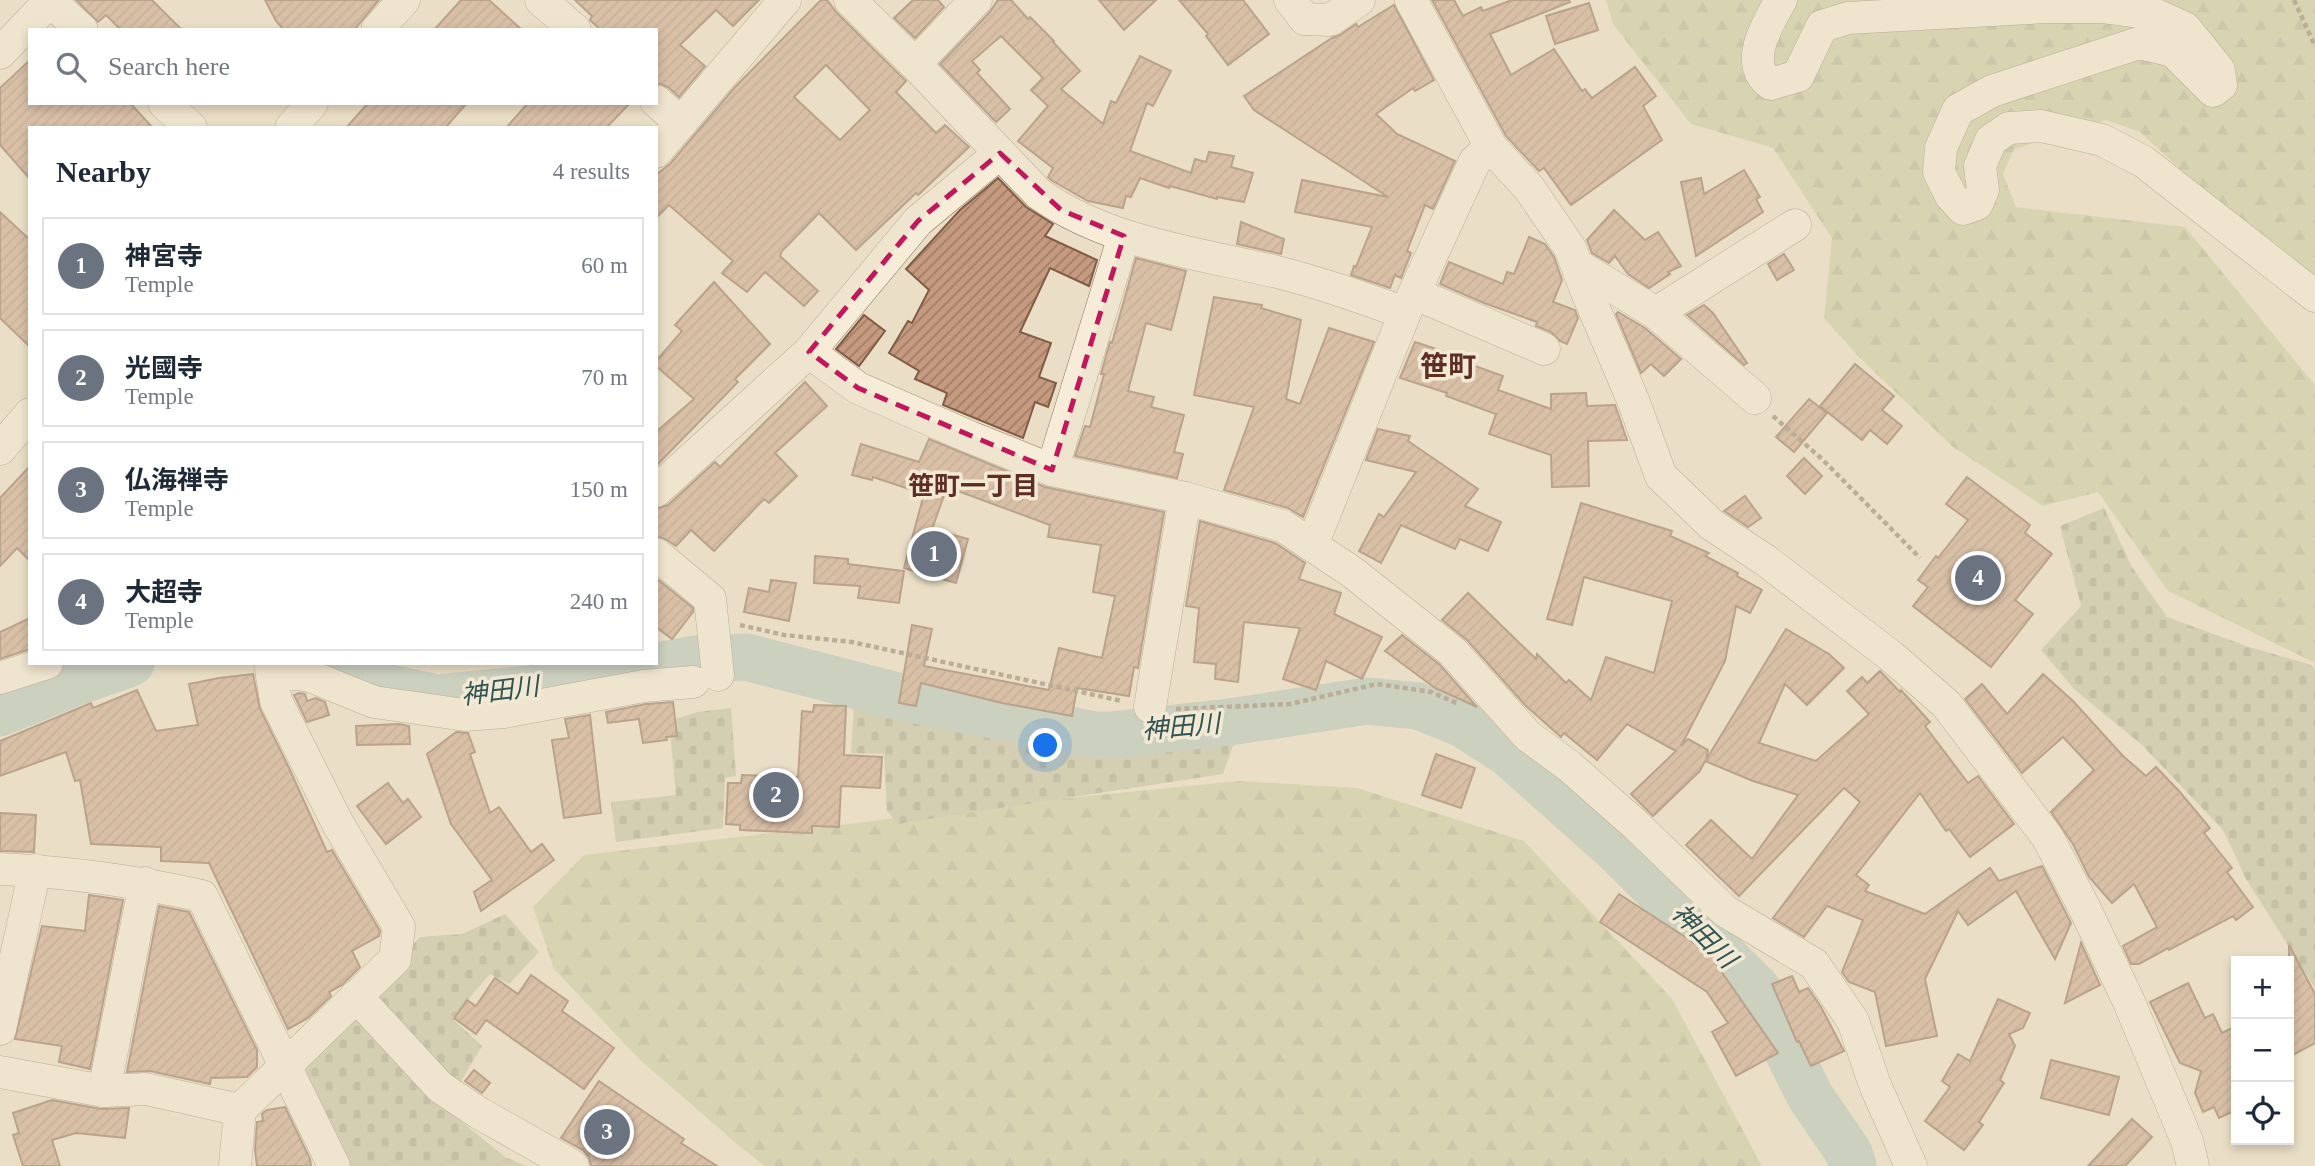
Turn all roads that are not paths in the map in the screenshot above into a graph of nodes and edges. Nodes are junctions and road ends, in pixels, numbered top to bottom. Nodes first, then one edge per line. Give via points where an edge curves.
1 (50, 0) edge
2 (404, 0) edge
3 (541, 0) edge
4 (785, 0) edge
5 (850, 0) edge
6 (976, 0) edge
7 (1290, 0) edge
8 (1359, 0) edge
9 (1411, 0) edge
10 (1781, 0) edge
11 (80, 28) edge
12 (379, 28) edge
13 (573, 28) edge
14 (0, 53) edge
15 (915, 64) junction
16 (658, 103) edge
17 (166, 105) edge
18 (310, 105) edge
19 (681, 123) junction
20 (189, 126) edge
21 (293, 126) edge
22 (1491, 147) junction
23 (658, 150) edge
24 (1000, 153) junction
25 (1795, 225) dead end
26 (1124, 236) junction
27 (1577, 265) junction
28 (2315, 296) edge
29 (1411, 304) junction
30 (1656, 313) junction
31 (1544, 349) dead end
32 (809, 352) junction
33 (1755, 398) road end
34 (28, 416) edge
35 (0, 449) edge
36 (1052, 470) junction
37 (658, 489) edge
38 (1185, 498) junction
39 (1312, 545) junction
40 (658, 556) edge
41 (41, 665) edge
42 (271, 667) edge
43 (0, 678) edge
44 (1150, 707) road end
45 (0, 869) edge
46 (35, 870) junction
47 (145, 884) junction
48 (356, 996) junction
49 (0, 1029) edge
50 (286, 1065) junction
51 (2, 1079) edge
52 (104, 1091) junction
53 (240, 1110) junction
54 (235, 1166) edge
55 (334, 1166) edge
56 (573, 1166) edge
57 (1911, 1166) edge
58 (2193, 1166) edge

1 - 11 street
1 - 14 street
2 - 12 street
3 - 13 street
4 - 19 street
5 - 15 street
6 - 15 street
7 - 8 street via 1305,19 1330,20
9 - 22 street
10 - 28 street via 1764,31 1757,64 1771,84 1798,76 1822,26 1847,18 2102,7 2154,14 2185,28 2219,70 2221,85 2213,91 2173,51 2139,43 1992,91 1958,110 1941,148 1939,172 1963,209 1976,204 1983,190 1980,166 1991,140 2009,128 2041,126 2102,140 2144,162
15 - 24 street
16 - 19 street
17 - 20 street
18 - 21 street
19 - 23 street
22 - 27 street via 1530,188
22 - 29 street via 1475,161
24 - 26 street via 1060,210
24 - 32 street via 918,221
25 - 30 street
26 - 29 street
26 - 36 street
27 - 30 street
27 - 58 street via 1661,476 1712,525 1891,656 1946,704 2049,838 2129,1002
29 - 31 street
29 - 39 street
30 - 33 street
32 - 36 street via 858,388
32 - 37 street
34 - 35 street
36 - 38 street
38 - 39 street via 1283,526
38 - 44 street
39 - 57 street via 1453,652 1528,736 1617,808 1725,911 1814,964 1853,1021
40 - 42 street via 710,599 713,630 706,679 465,715 374,702 310,676
41 - 43 street
42 - 48 street via 275,701 337,822 399,927 395,959
45 - 46 street
46 - 47 street
46 - 49 street
47 - 50 street via 202,896
47 - 52 street
48 - 50 street
48 - 56 street via 440,1087
50 - 53 street
50 - 55 street
51 - 52 street
52 - 53 street via 146,1090
53 - 54 street

